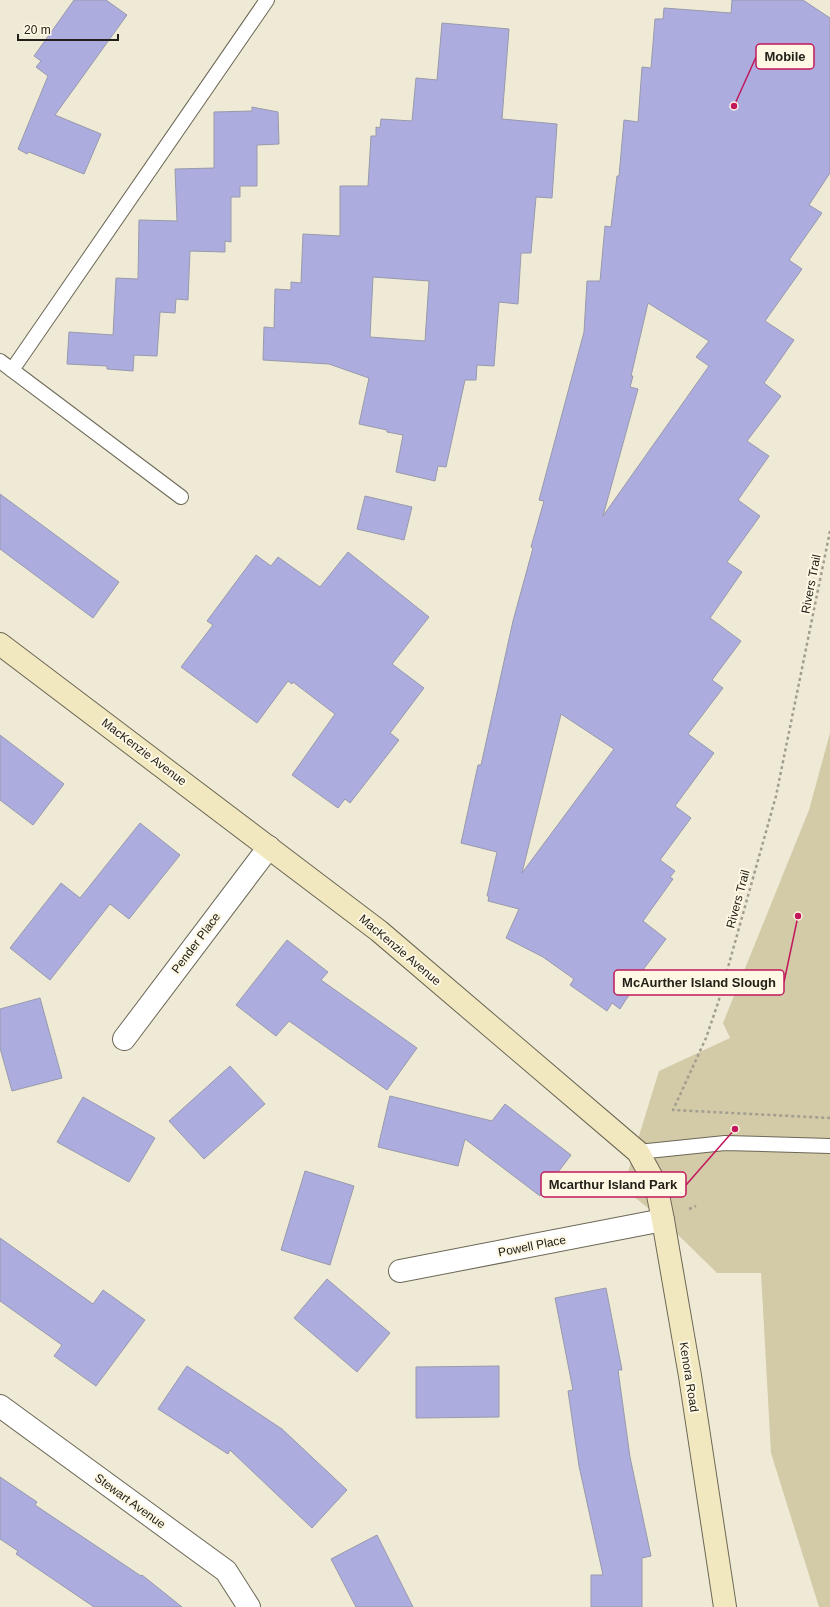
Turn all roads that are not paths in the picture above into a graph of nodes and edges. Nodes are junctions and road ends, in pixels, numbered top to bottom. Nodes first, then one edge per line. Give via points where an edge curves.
1 (267, 0) edge
2 (0, 361) edge
3 (12, 370) junction
4 (181, 497) dead end
5 (0, 644) edge
6 (268, 847) junction
7 (124, 1039) dead end
8 (830, 1146) edge
9 (638, 1152) junction
10 (663, 1220) junction
11 (400, 1271) dead end
12 (0, 1406) edge
13 (249, 1607) edge
14 (725, 1607) edge

1 - 3 lane
2 - 3 lane
3 - 4 lane
5 - 6 street, MacKenzie Avenue
6 - 7 street, Pender Place
6 - 9 street, MacKenzie Avenue via 379,931
8 - 9 lane via 725,1143
9 - 10 street, Kenora Road via 656,1185
10 - 11 street, Powell Place
10 - 14 street, Kenora Road
12 - 13 street, Stewart Avenue via 226,1571

